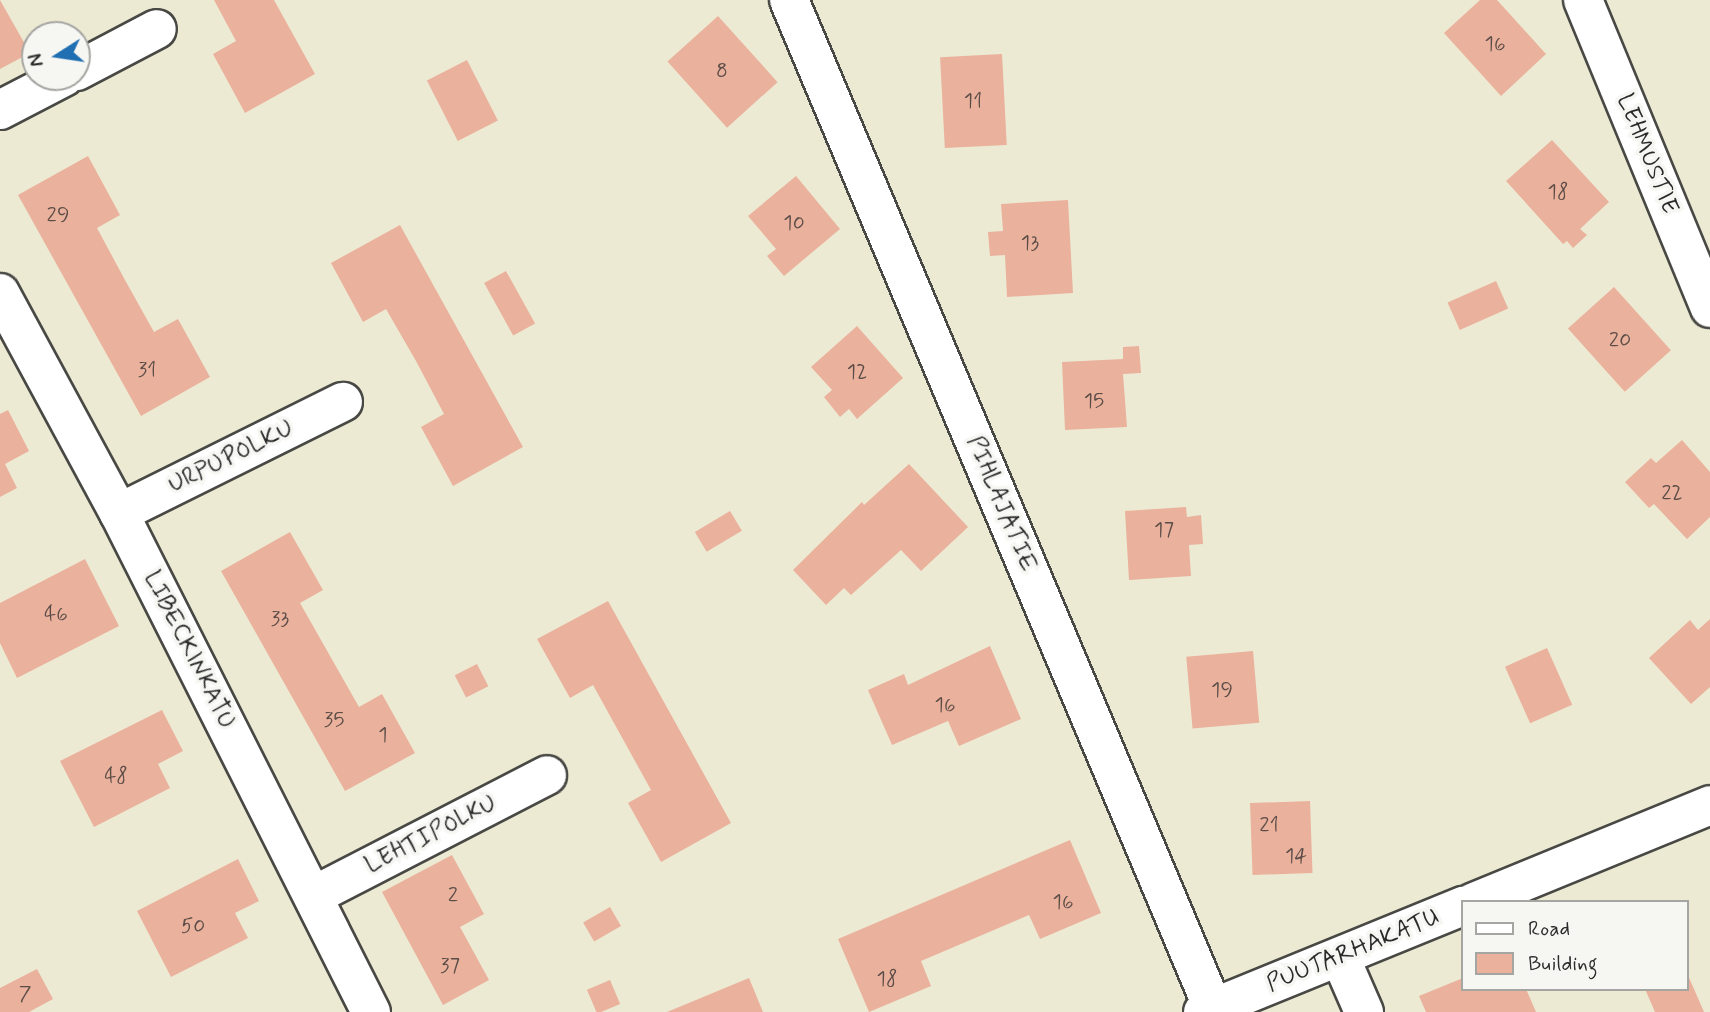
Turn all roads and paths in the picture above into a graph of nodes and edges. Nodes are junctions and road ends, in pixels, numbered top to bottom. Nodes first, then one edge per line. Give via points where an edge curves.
1 (789, 0) edge
2 (1583, 0) edge
3 (157, 29) dead end
4 (91, 64) edge
5 (37, 91) edge
6 (0, 110) edge
7 (0, 293) edge
8 (1710, 308) edge
9 (342, 402) dead end
10 (119, 513) junction
11 (547, 775) dead end
12 (1710, 805) edge
13 (315, 895) junction
14 (1479, 900) edge
15 (1462, 906) edge
16 (1340, 957) junction
17 (1208, 1010) edge
18 (371, 1012) edge
19 (1364, 1012) edge

1 - 17 street, PIHLAJATIE
2 - 8 street, LEHMUSTIE
3 - 4 street
5 - 6 street
7 - 10 street, LIBECKINKATU
9 - 10 street, URPUPOLKU
10 - 13 street, LIBECKINKATU
11 - 13 street, LEHTIPOLKU
12 - 14 street
13 - 18 street, LIBECKINKATU
15 - 16 street, PUUTARHAKATU
16 - 17 street, PUUTARHAKATU
16 - 19 street

